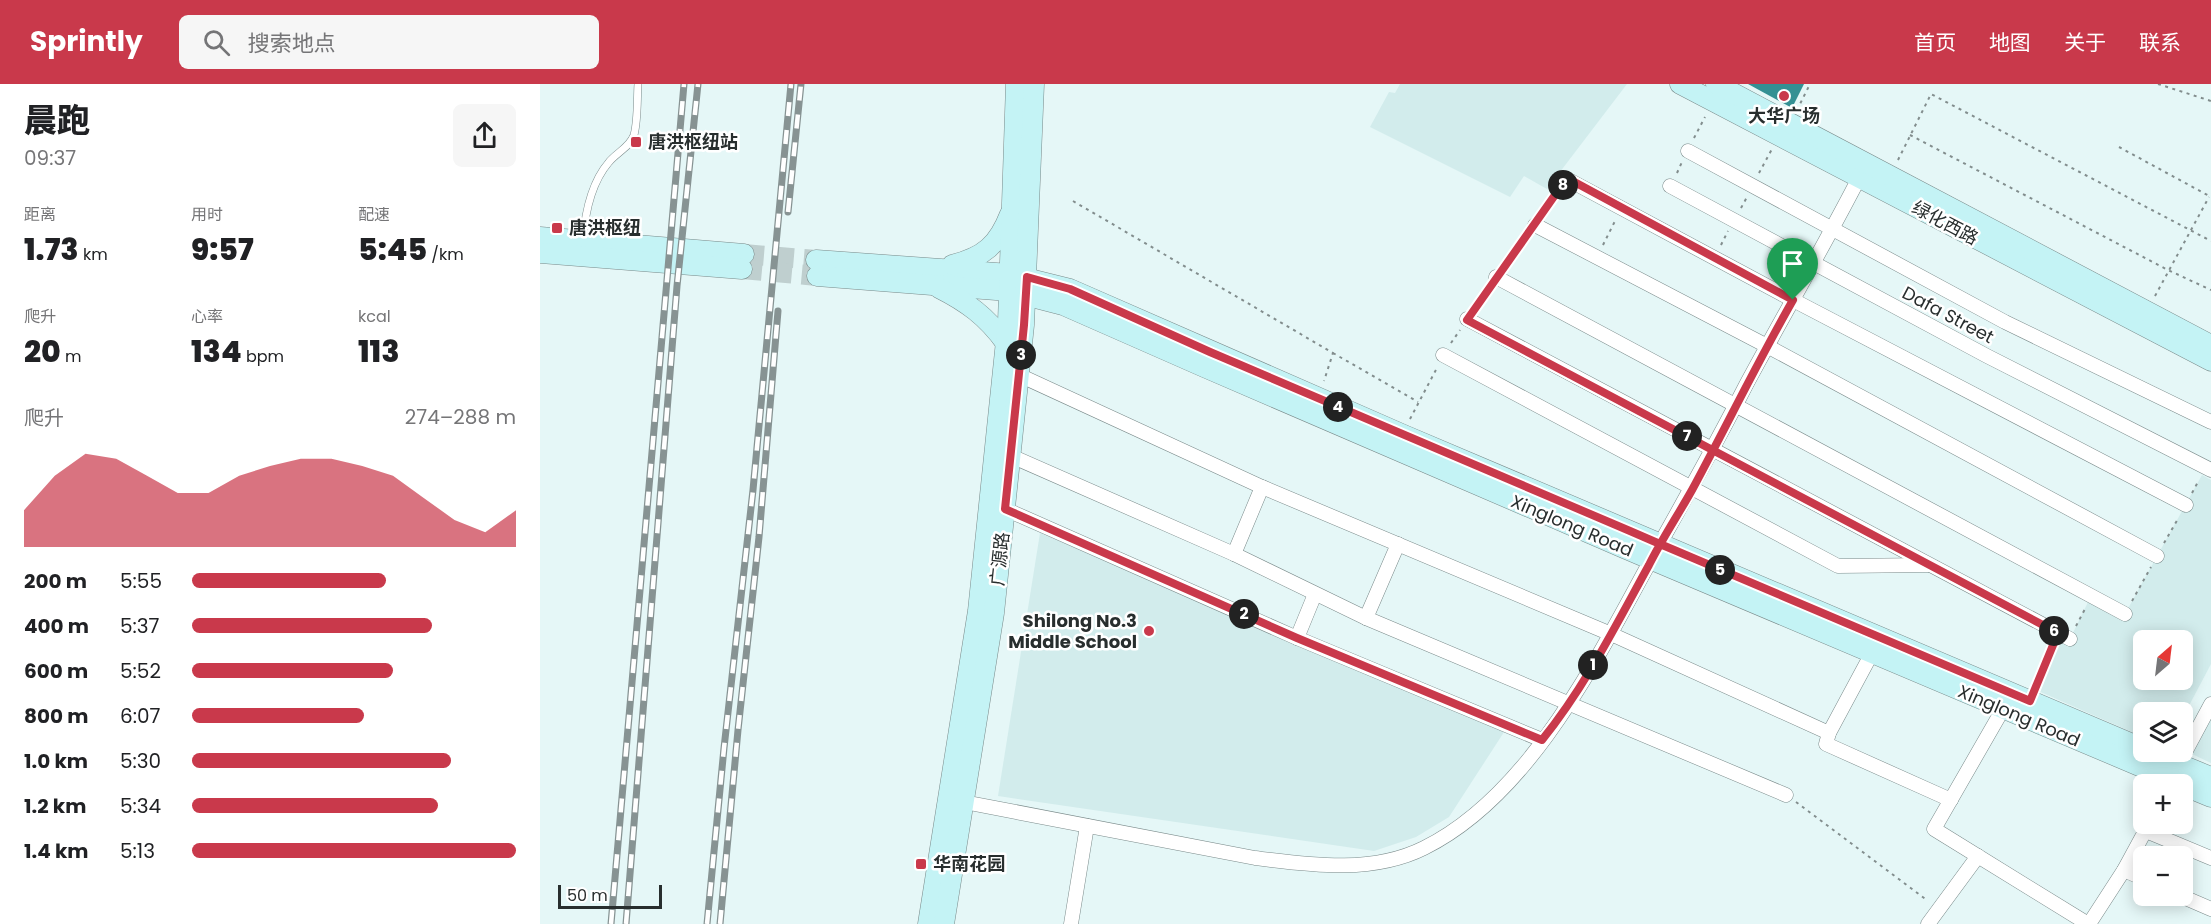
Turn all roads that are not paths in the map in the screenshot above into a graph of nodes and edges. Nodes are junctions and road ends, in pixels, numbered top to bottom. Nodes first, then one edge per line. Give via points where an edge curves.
1 (638, 84) edge
2 (1016, 84) edge
3 (1034, 84) edge
4 (1680, 84) edge
5 (1716, 84) edge
6 (1688, 151) dead end
7 (1567, 178) road end
8 (1858, 178) junction
9 (1670, 186) dead end
10 (1013, 207) junction
11 (1535, 225) road end
12 (1833, 229) junction
13 (540, 237) edge
14 (583, 248) junction
15 (540, 253) edge
16 (743, 261) tunnel mouth
17 (1814, 264) junction
18 (816, 268) tunnel mouth
19 (935, 276) junction
20 (1496, 277) road end
21 (1018, 284) junction
22 (1067, 297) junction
23 (1793, 300) junction
24 (1467, 320) road end
25 (1005, 342) junction
26 (2211, 345) edge
27 (1767, 346) junction
28 (1443, 355) road end
29 (2211, 361) edge
30 (1019, 375) junction
31 (1736, 406) junction
32 (2211, 422) edge
33 (1713, 450) junction
34 (1011, 456) junction
35 (2208, 468) edge
36 (1262, 487) junction
37 (1692, 489) junction
38 (2186, 505) road end
39 (1005, 509) junction
40 (1398, 544) junction
41 (1656, 552) junction
42 (1234, 554) junction
43 (2157, 556) road end
44 (1931, 565) junction
45 (1315, 594) junction
46 (2125, 614) road end
47 (1366, 618) junction
48 (1611, 634) junction
49 (2064, 636) road end
50 (1297, 638) junction
51 (1872, 653) junction
52 (1569, 703) junction
53 (2211, 704) edge
54 (2003, 708) junction
55 (1829, 733) junction
56 (1542, 740) junction
57 (2133, 744) edge
58 (2159, 762) edge
59 (2162, 774) edge
60 (2170, 774) edge
61 (2179, 774) edge
62 (2211, 777) edge
63 (2193, 779) edge
64 (2193, 788) edge
65 (1786, 795) road end
66 (2211, 797) edge
67 (1951, 800) junction
68 (964, 802) junction
69 (1087, 826) junction
70 (2144, 834) edge
71 (2162, 834) edge
72 (1978, 856) junction
73 (2211, 858) edge
74 (2124, 870) junction
75 (2133, 874) edge
76 (2193, 901) edge
77 (2211, 909) edge
78 (928, 924) edge
79 (944, 924) edge
80 (1071, 924) edge
81 (1928, 924) edge
82 (2088, 924) edge

1 - 14 lane via 634,136 609,161 590,197
2 - 10 main road, 广源路
3 - 21 main road, 广源路
4 - 8 main road, 绿化西路
5 - 26 main road, 绿化西路
6 - 12 street
7 - 23 street
8 - 12 street
8 - 29 main road, 绿化西路
9 - 17 street, Dafa Street
10 - 19 main road via 1003,231 990,248 974,260
10 - 21 main road, 广源路
11 - 27 street
12 - 17 street
12 - 32 street via 2005,322
13 - 14 main road
14 - 15 main road
14 - 16 main road
17 - 23 street
17 - 35 street, Dafa Street
18 - 19 main road
19 - 21 main road
19 - 25 main road via 980,312
20 - 31 street
21 - 22 main road
21 - 25 main road, 广源路
21 - 30 main road, 广源路
22 - 41 main road, Xinglong Road via 1404,435
22 - 41 main road, Xinglong Road via 1204,368
23 - 27 street
23 - 38 street
24 - 33 street
25 - 78 main road, 广源路 via 978,611
27 - 31 street
27 - 43 street
28 - 37 street
30 - 34 main road, 广源路
30 - 36 street
31 - 33 street
31 - 46 street
33 - 37 street
33 - 44 street
34 - 39 main road, 广源路
34 - 42 street
36 - 40 street
36 - 42 street
37 - 41 street
37 - 44 street via 1838,566
39 - 50 street
39 - 68 main road, 广源路 via 994,613
40 - 47 street
40 - 48 street
41 - 48 street
41 - 51 main road, Xinglong Road
41 - 57 main road, Xinglong Road
42 - 45 street
44 - 49 street
45 - 47 street
45 - 50 street
47 - 52 street
48 - 52 street
48 - 55 street
50 - 56 street
51 - 54 main road, Xinglong Road
51 - 55 street
52 - 56 street
52 - 65 street
53 - 61 street
54 - 59 main road, Xinglong Road
54 - 67 street
55 - 67 street via 1826,744
56 - 69 street via 1506,785 1469,819 1425,847 1391,861 1299,864
58 - 60 main road, Xinglong Road
62 - 63 main road, Xinglong Road
64 - 66 main road, Xinglong Road
67 - 72 street via 1934,829
68 - 69 street
68 - 79 main road, 广源路
69 - 80 street
70 - 74 street
71 - 73 street
72 - 81 street
72 - 82 street
74 - 75 street
74 - 82 street
76 - 77 street

